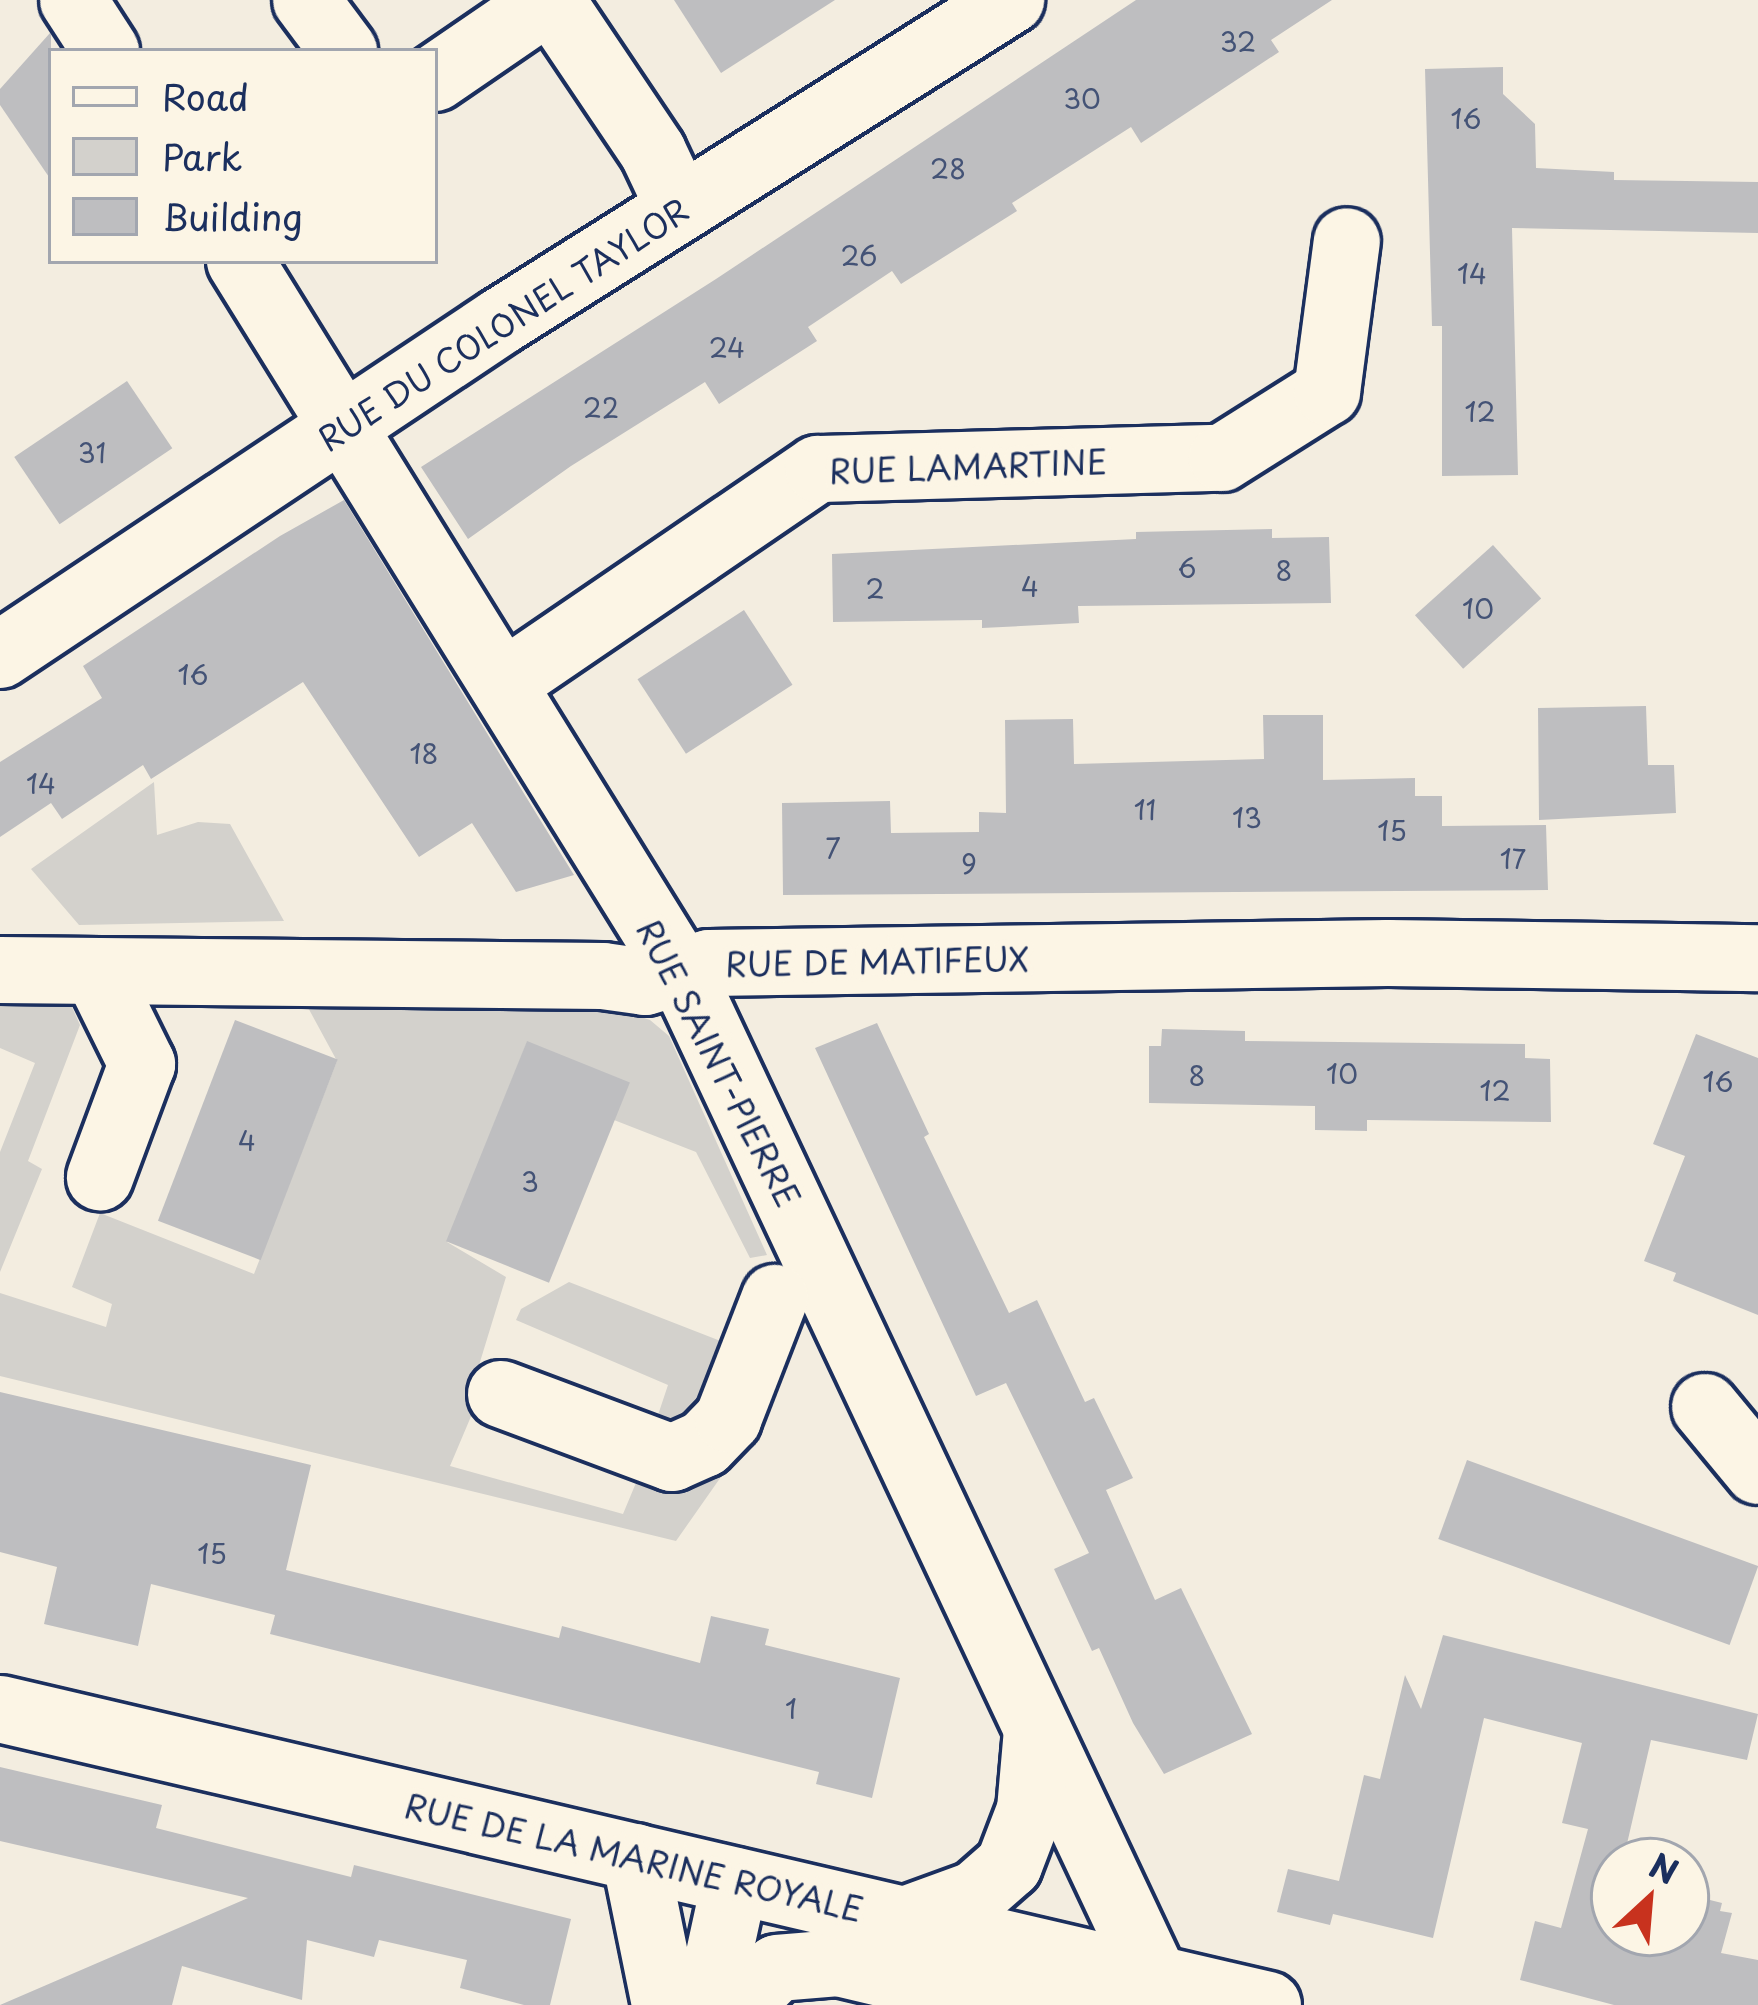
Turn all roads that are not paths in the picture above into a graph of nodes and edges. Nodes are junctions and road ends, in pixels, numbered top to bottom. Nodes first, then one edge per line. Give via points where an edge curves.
1 (73, 0) edge
2 (306, 0) edge
3 (550, 0) edge
4 (1011, 0) edge
5 (104, 48) edge
6 (342, 48) edge
7 (438, 76) edge
8 (680, 207) junction
9 (1347, 242) dead end
10 (242, 264) edge
11 (345, 426) junction
12 (0, 655) edge
13 (504, 682) junction
14 (1758, 958) edge
15 (0, 970) edge
16 (97, 974) junction
17 (682, 974) junction
18 (100, 1177) dead end
19 (775, 1298) dead end
20 (501, 1394) dead end
21 (1705, 1407) dead end
22 (1758, 1471) edge
23 (0, 1709) edge
24 (1037, 1730) junction
25 (635, 1857) junction
26 (736, 1880) junction
27 (905, 1920) junction
28 (1210, 1992) edge
29 (665, 2005) edge
30 (708, 2005) edge
31 (740, 2005) edge

1 - 5 street
2 - 6 street
3 - 7 street
3 - 8 street via 653,152
4 - 8 street, RUE DU COLONEL TAYLOR
8 - 11 street, RUE DU COLONEL TAYLOR
9 - 13 street, RUE LAMARTINE via 1327,392 1222,458 818,469
10 - 11 street, RUE SAINT-PIERRE
11 - 12 street, RUE DU COLONEL TAYLOR
11 - 13 street, RUE SAINT-PIERRE
13 - 17 street, RUE SAINT-PIERRE
14 - 17 street, RUE DE MATIFEUX via 1388,952 709,963
15 - 16 street, RUE DE MATIFEUX
16 - 17 street, RUE DE MATIFEUX via 645,982
16 - 18 street via 142,1064
17 - 24 street, RUE SAINT-PIERRE
19 - 20 street via 728,1419 704,1444 671,1458
21 - 22 street
23 - 25 street, RUE DE LA MARINE ROYALE
24 - 27 street via 1030,1810 1009,1864 976,1894
24 - 28 street, RUE SAINT-PIERRE
25 - 26 street, RUE DE LA MARINE ROYALE
25 - 29 street
26 - 27 street, RUE DE LA MARINE ROYALE
26 - 30 street
27 - 28 street, RUE DE LA MARINE ROYALE
28 - 31 street via 978,1996 838,1963 777,1968

